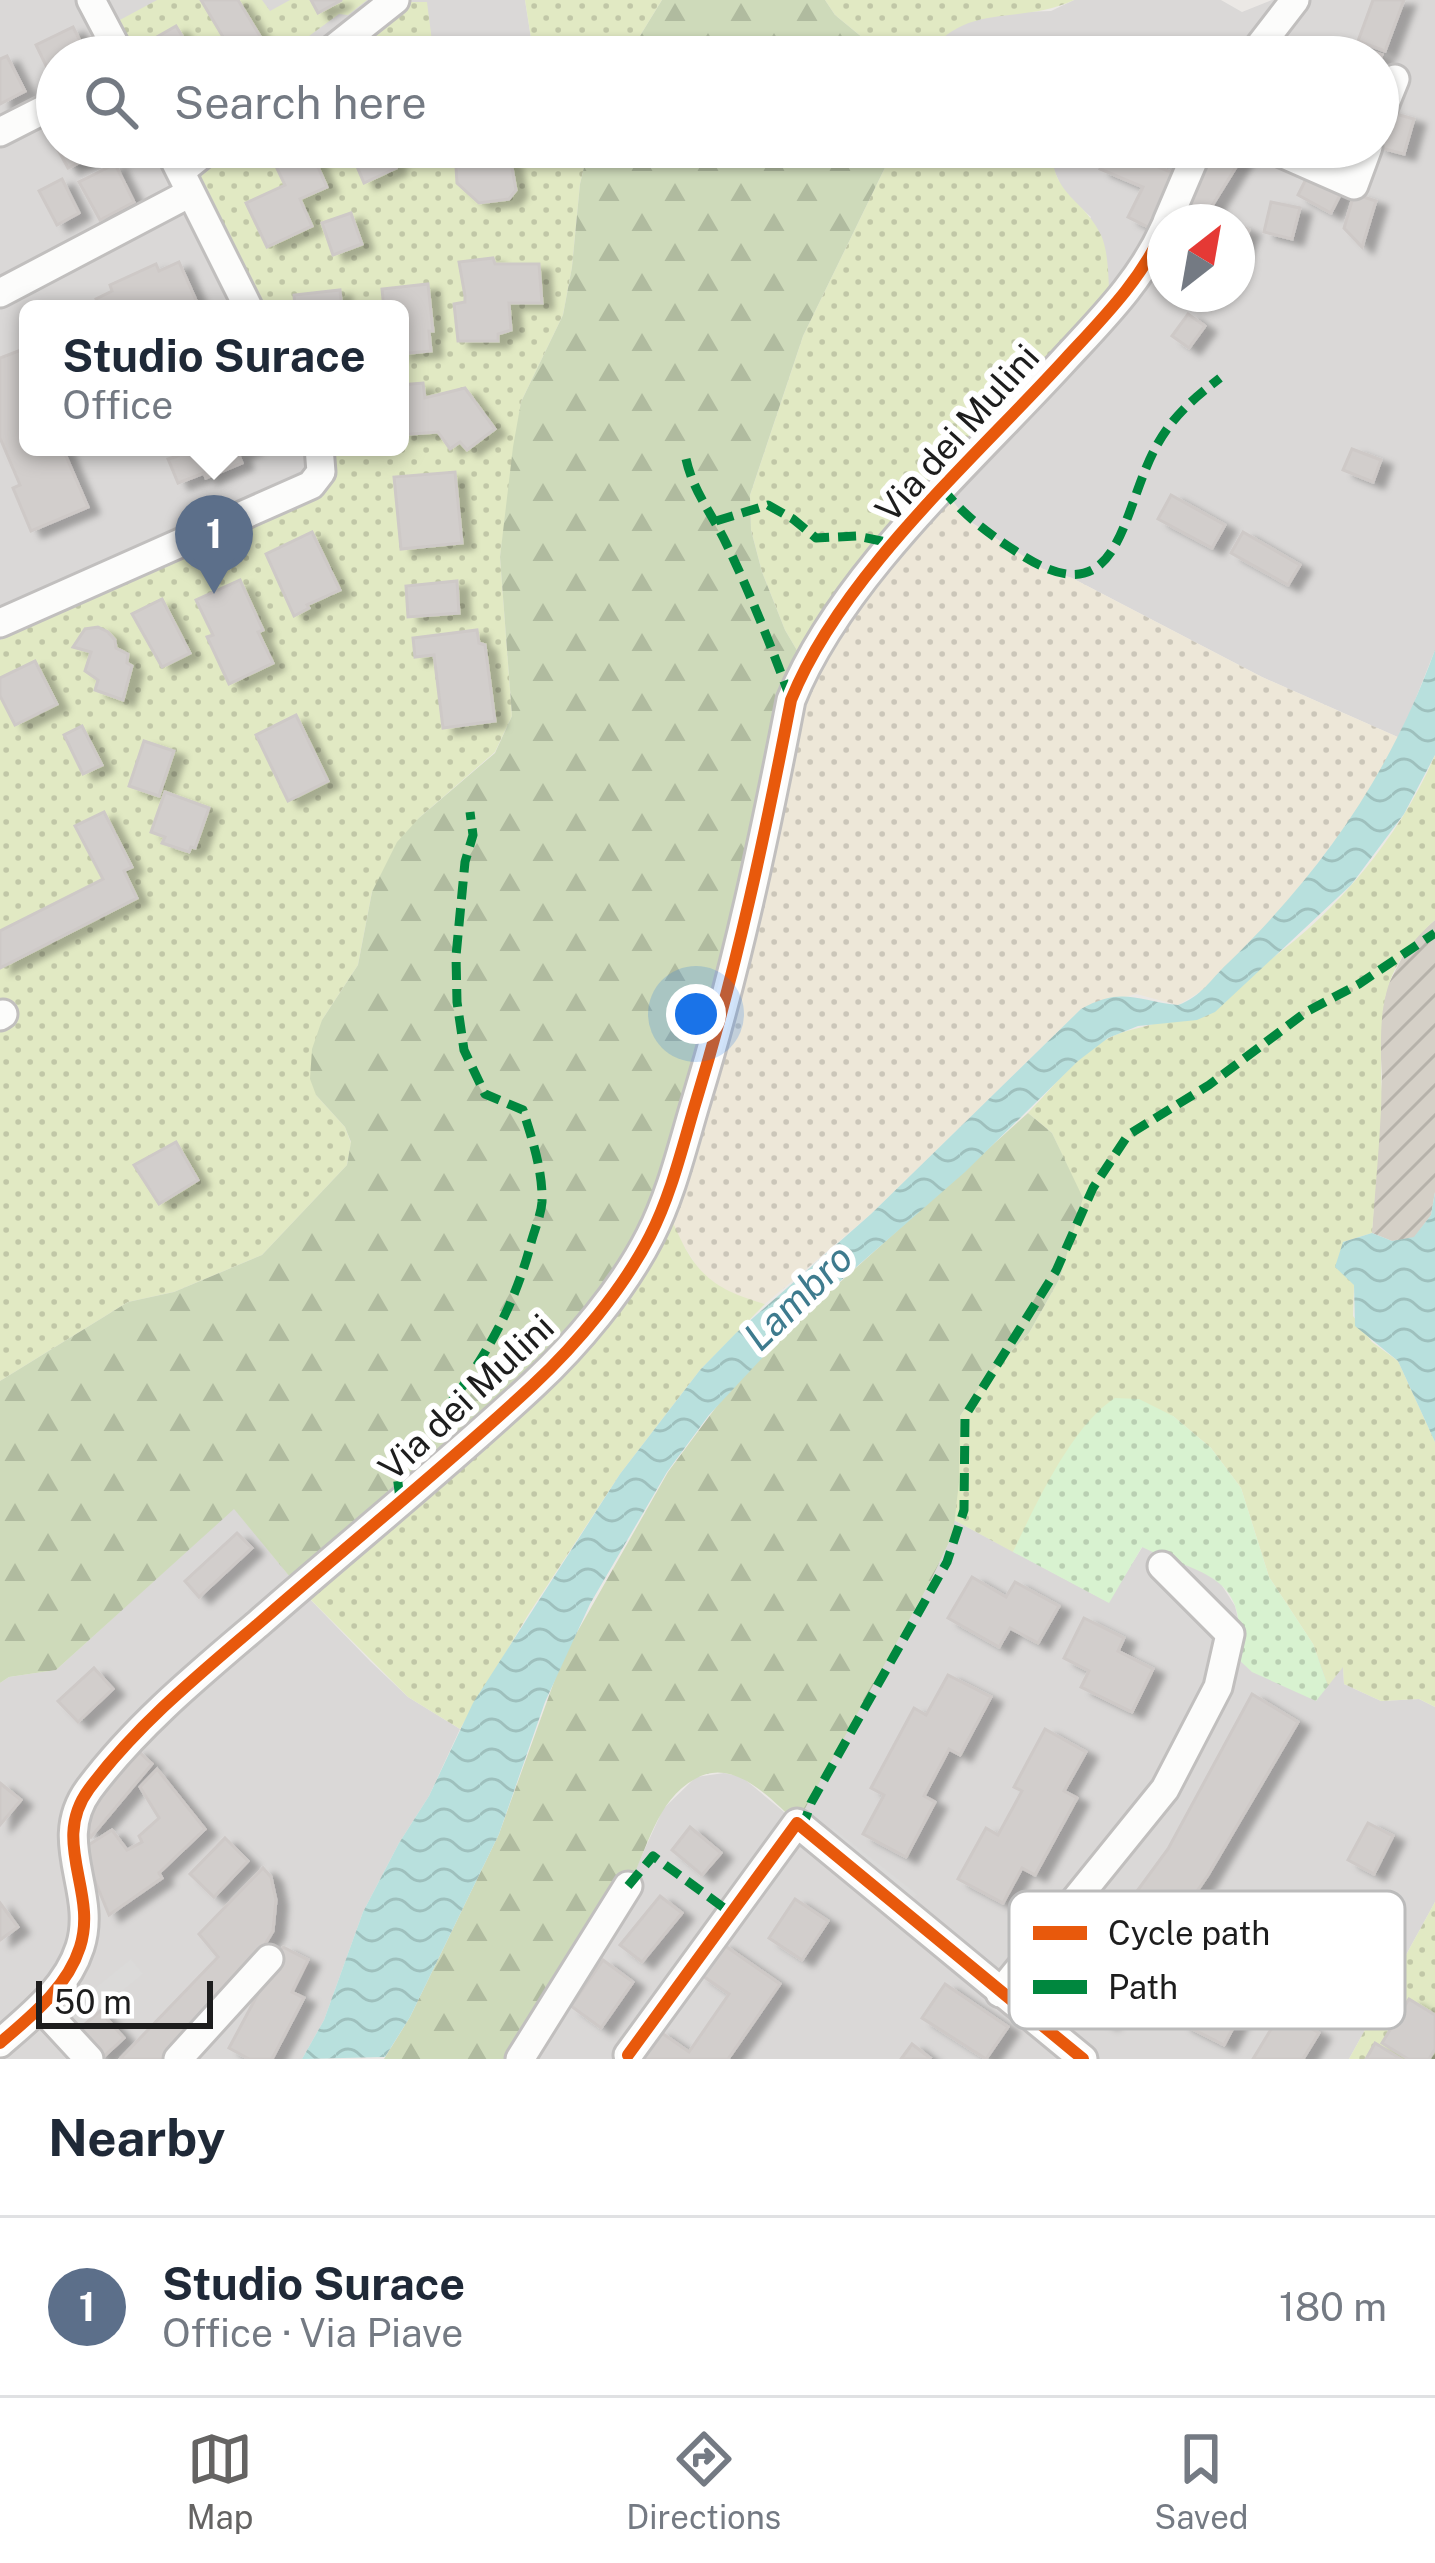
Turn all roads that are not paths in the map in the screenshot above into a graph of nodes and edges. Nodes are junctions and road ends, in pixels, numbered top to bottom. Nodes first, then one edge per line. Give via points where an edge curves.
1 (91, 0) edge
2 (395, 0) edge
3 (1295, 0) edge
4 (110, 36) edge
5 (350, 36) edge
6 (1267, 36) edge
7 (36, 114) edge
8 (0, 132) edge
9 (1190, 168) edge
10 (1316, 168) edge
11 (1360, 168) edge
12 (180, 170) edge
13 (1175, 204) edge
14 (1147, 264) edge
15 (0, 293) edge
16 (245, 300) edge
17 (320, 456) edge
18 (0, 623) edge
19 (1162, 1566) dead end
20 (628, 1886) dead end
21 (1082, 1891) edge
22 (269, 1960) dead end
23 (1009, 1982) edge
24 (1000, 1993) junction
25 (1009, 2000) edge
26 (41, 2007) junction
27 (1045, 2029) edge
28 (0, 2043) edge
29 (628, 2055) dead end
30 (89, 2059) edge
31 (178, 2059) edge
32 (520, 2059) edge
33 (1083, 2059) edge

1 - 4 street
2 - 5 street
3 - 6 street
7 - 8 street
9 - 13 street, Via dei Mulini
10 - 11 street via 1354,185
12 - 15 street
12 - 16 street
14 - 26 street, Via dei Mulini via 942,488 805,664 743,940 665,1204 635,1263 535,1383 167,1702 89,1790 70,1831 80,1948
17 - 18 street via 322,472 311,484
19 - 21 street via 1230,1634 1218,1687 1165,1789
20 - 32 street
22 - 31 street
23 - 24 street
24 - 25 street
24 - 29 street via 797,1822
26 - 28 street, Via dei Mulini
26 - 30 street
27 - 33 street

